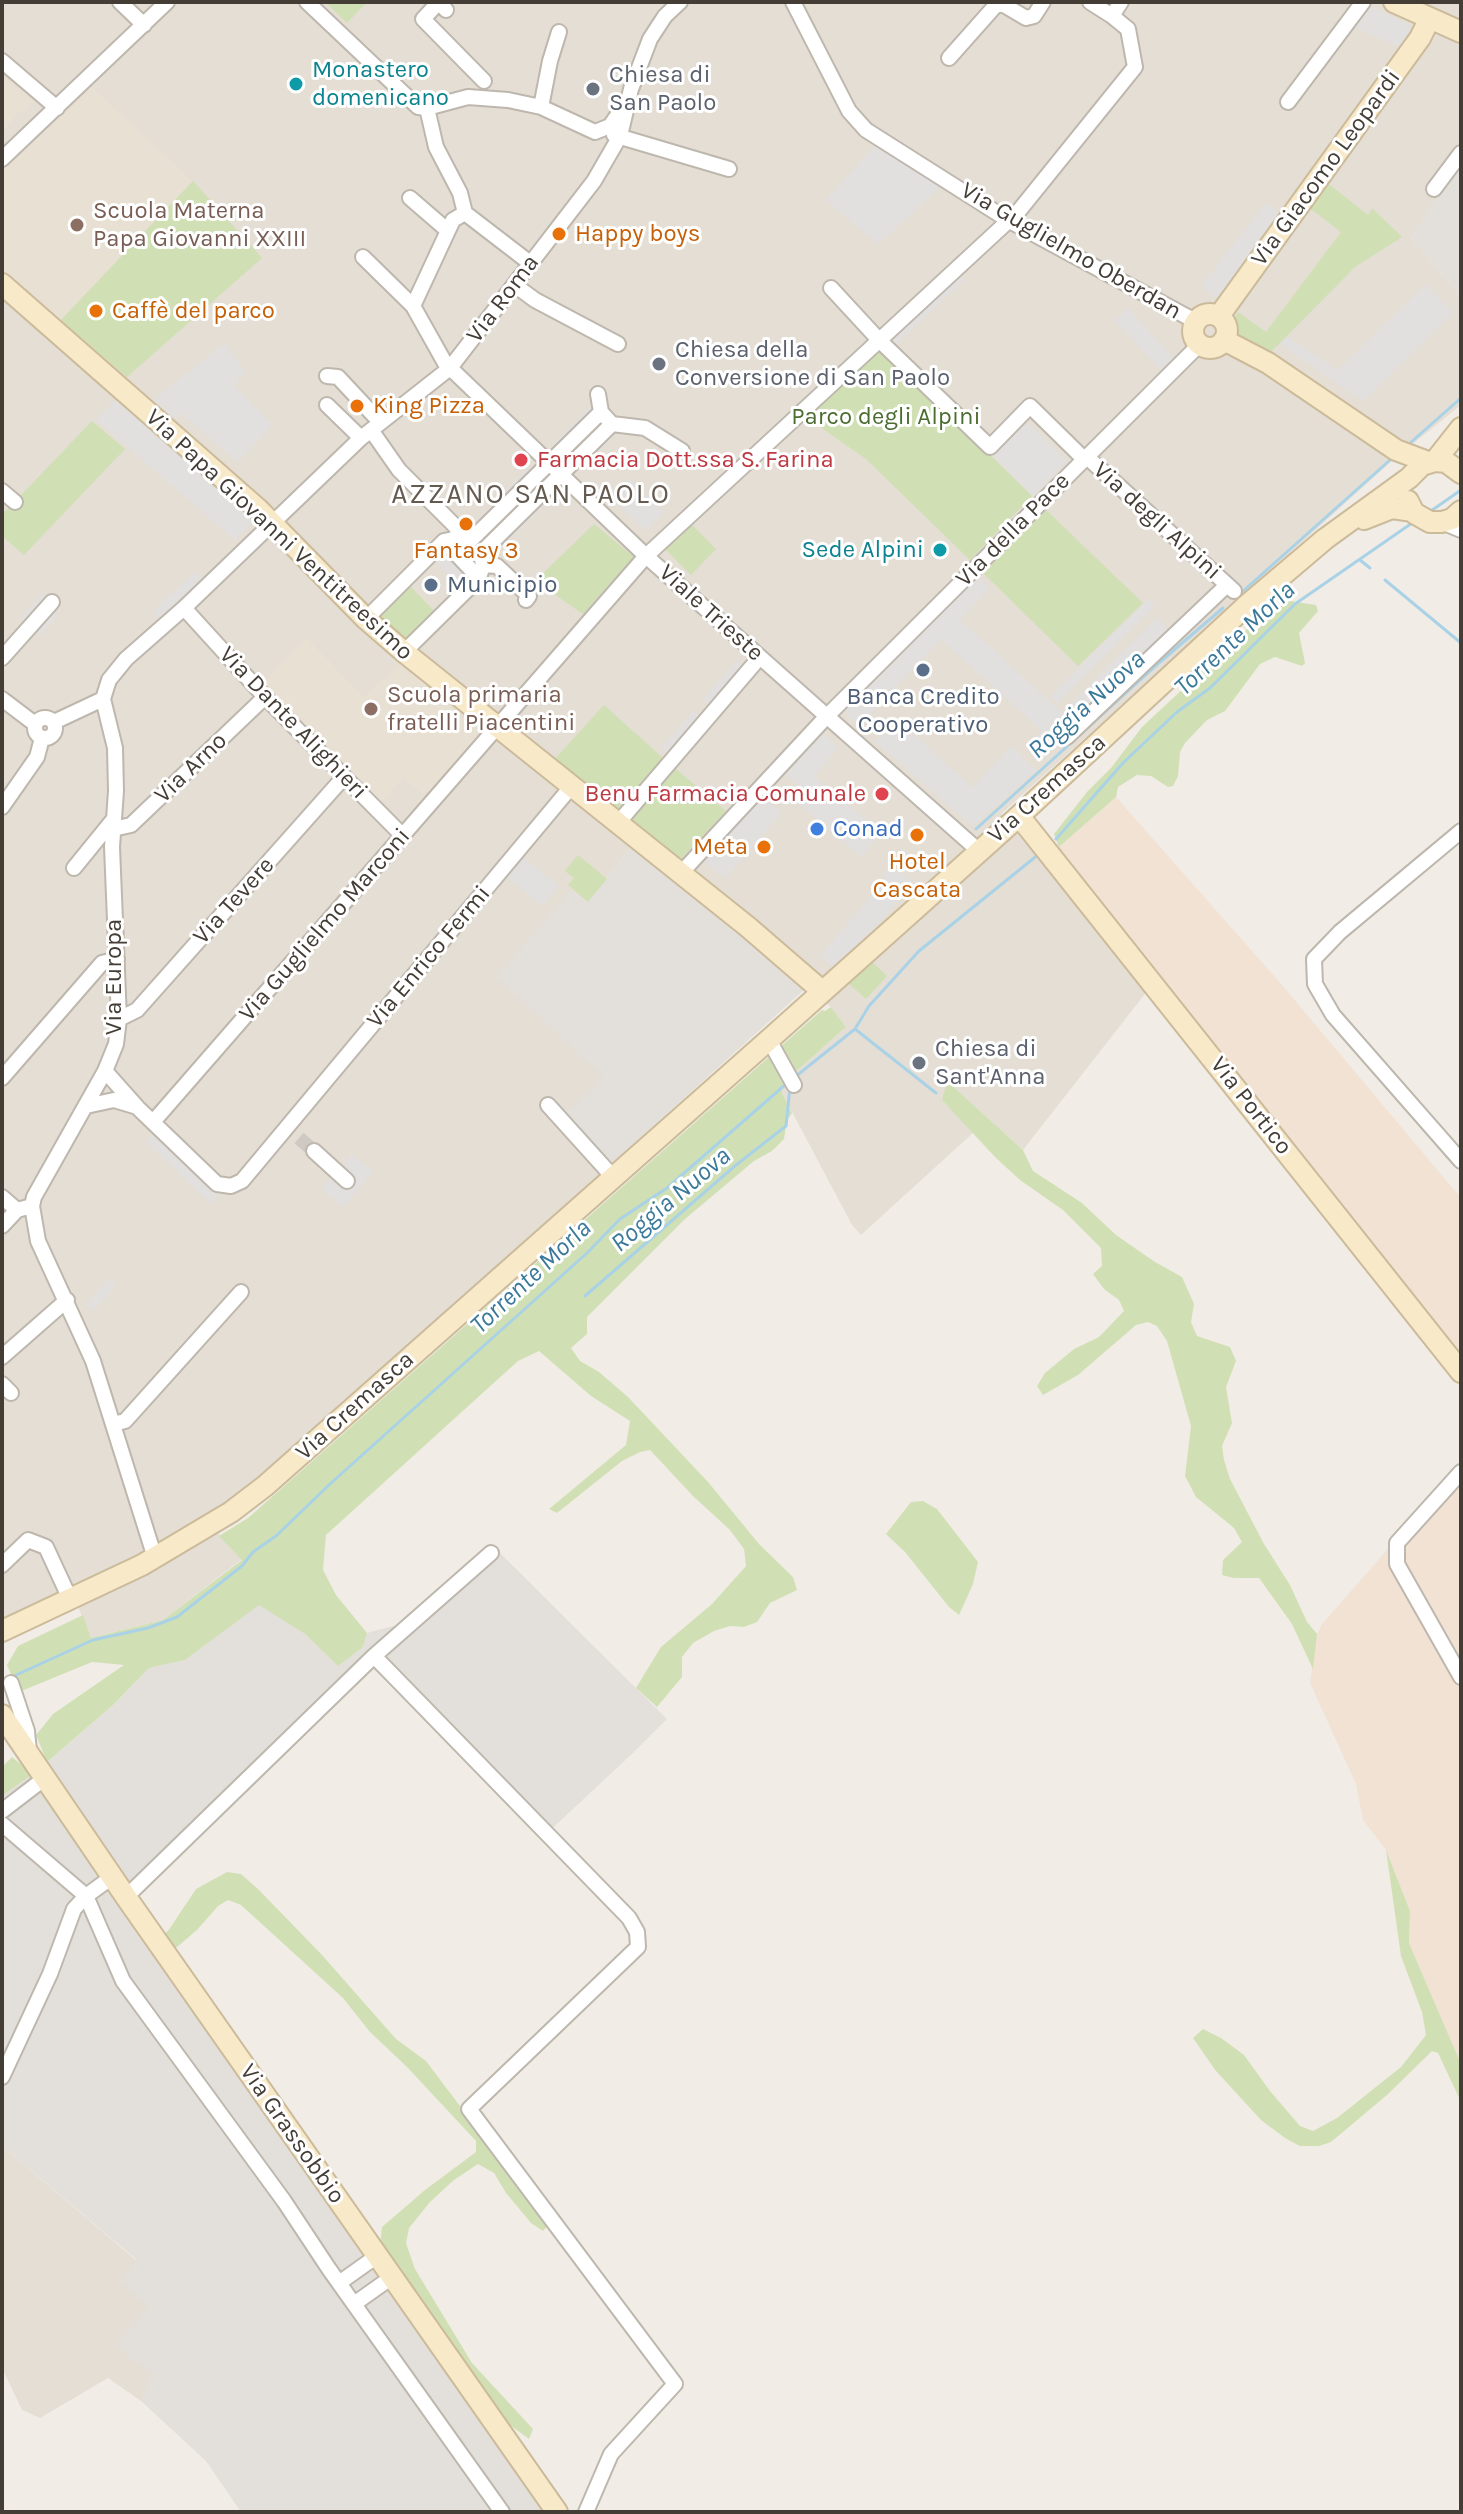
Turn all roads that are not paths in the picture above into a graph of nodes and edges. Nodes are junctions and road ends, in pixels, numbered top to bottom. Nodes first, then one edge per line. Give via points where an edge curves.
1 (120, 2) edge
2 (167, 2) edge
3 (307, 2) edge
4 (678, 2) edge
5 (793, 2) edge
6 (1043, 2) edge
7 (1090, 2) edge
8 (1121, 2) edge
9 (1363, 2) edge
10 (1412, 8) edge
11 (446, 10) dead end
12 (1112, 16) junction
13 (144, 25) junction
14 (559, 32) dead end
15 (1461, 32) edge
16 (949, 58) dead end
17 (2, 61) edge
18 (484, 81) junction
19 (630, 96) junction
20 (468, 97) junction
21 (508, 100) junction
22 (1288, 102) dead end
23 (541, 107) junction
24 (57, 108) junction
25 (427, 108) junction
26 (595, 132) junction
27 (620, 136) junction
28 (1461, 153) edge
29 (2, 159) edge
30 (729, 169) dead end
31 (1434, 189) dead end
32 (410, 198) dead end
33 (465, 213) junction
34 (1008, 220) junction
35 (447, 230) junction
36 (363, 257) dead end
37 (530, 263) junction
38 (2, 284) edge
39 (516, 286) junction
40 (831, 288) dead end
41 (413, 306) junction
42 (1219, 316) junction
43 (1195, 321) junction
44 (879, 340) junction
45 (1224, 340) junction
46 (618, 344) dead end
47 (1199, 345) junction
48 (450, 368) junction
49 (327, 376) dead end
50 (598, 394) dead end
51 (327, 405) dead end
52 (601, 412) junction
53 (612, 424) junction
54 (1461, 428) edge
55 (371, 430) junction
56 (682, 451) dead end
57 (1085, 458) junction
58 (549, 463) junction
59 (1422, 468) junction
60 (1461, 473) edge
61 (561, 474) junction
62 (2, 491) edge
63 (15, 502) dead end
64 (1442, 517) edge
65 (273, 524) junction
66 (1325, 539) junction
67 (469, 553) junction
68 (646, 556) junction
69 (526, 600) dead end
70 (52, 602) dead end
71 (184, 608) junction
72 (366, 619) junction
73 (404, 652) junction
74 (760, 657) junction
75 (2, 658) edge
76 (265, 697) junction
77 (2, 699) edge
78 (103, 699) junction
79 (827, 716) junction
80 (54, 722) junction
81 (35, 724) junction
82 (497, 727) junction
83 (1067, 737) dead end
84 (42, 738) junction
85 (344, 777) junction
86 (571, 787) junction
87 (2, 807) edge
88 (1019, 816) junction
89 (618, 823) junction
90 (113, 824) junction
91 (1461, 831) edge
92 (403, 836) junction
93 (1041, 841) junction
94 (987, 844) junction
95 (74, 868) dead end
96 (681, 873) junction
97 (117, 959) junction
98 (822, 991) junction
99 (119, 1019) junction
100 (769, 1040) junction
101 (105, 1071) junction
102 (2, 1078) edge
103 (794, 1085) dead end
104 (548, 1105) dead end
105 (86, 1106) junction
106 (138, 1108) junction
107 (153, 1122) junction
108 (287, 1127) junction
109 (299, 1138) tunnel mouth
110 (314, 1151) tunnel mouth
111 (1461, 1161) edge
112 (613, 1177) junction
113 (347, 1181) dead end
114 (2, 1197) edge
115 (32, 1206) junction
116 (17, 1210) junction
117 (2, 1226) edge
118 (241, 1292) dead end
119 (67, 1300) junction
120 (2, 1357) edge
121 (1461, 1372) edge
122 (113, 1424) junction
123 (1461, 1472) edge
124 (491, 1553) dead end
125 (155, 1558) junction
126 (2, 1565) edge
127 (70, 1599) junction
128 (7, 1631) edge
129 (374, 1656) junction
130 (1461, 1677) edge
131 (11, 1683) dead end
132 (2, 1715) edge
133 (8, 1733) edge
134 (29, 1755) junction
135 (45, 1778) junction
136 (2, 1811) edge
137 (2, 1824) edge
138 (112, 1877) junction
139 (86, 1896) junction
140 (126, 1897) junction
141 (2, 2077) edge
142 (377, 2256) junction
143 (392, 2277) junction
144 (339, 2283) junction
145 (354, 2304) junction
146 (502, 2512) edge
147 (557, 2512) edge
148 (586, 2512) edge

1 - 13 street
2 - 13 street
3 - 25 street via 418,107
4 - 19 street via 650,39
5 - 34 street, Via Guglielmo Oberdan via 849,111 866,130
6 - 16 street via 1034,16 1026,18 996,5
7 - 12 street
8 - 12 street
9 - 22 street
10 - 15 street
10 - 42 street, Via Giacomo Leopardi via 1420,38
11 - 18 street via 439,2 423,19 453,43
12 - 34 street, Via Guglielmo Marconi via 1128,29 1135,67
13 - 24 street
14 - 23 street
17 - 24 street
18 - 20 street
18 - 21 street
19 - 26 street via 610,126
19 - 27 street, Via Roma
20 - 21 street
20 - 25 street
21 - 23 street
23 - 26 street
24 - 29 street
25 - 33 street via 436,147
26 - 27 street
27 - 30 street
27 - 37 street, Via Roma via 594,181
28 - 31 street
32 - 35 street
33 - 35 street
33 - 37 street
34 - 43 street, Via Guglielmo Oberdan
34 - 44 street, Via Guglielmo Marconi
35 - 41 street
36 - 41 street, Viale Trieste
37 - 39 street, Via Roma
38 - 65 street, Via Papa Giovanni Ventitreesimo
39 - 46 street
39 - 48 street, Via Roma
40 - 44 street
41 - 48 street, Viale Trieste
42 - 43 street, Via Guglielmo Oberdan via 1207,313
42 - 45 street, Via Guglielmo Oberdan via 1226,327
43 - 47 street, Via Guglielmo Oberdan via 1193,335
44 - 57 street, Via degli Alpini via 990,447 1030,406
44 - 68 street, Via Guglielmo Marconi
45 - 47 street, Via Guglielmo Oberdan via 1213,348
45 - 59 street via 1268,363
47 - 57 street, Via della Pace
48 - 55 street, Via Roma
48 - 58 street, Viale Trieste
49 - 55 street via 338,377
50 - 52 street
51 - 55 street
52 - 53 street
52 - 58 street
53 - 56 street via 645,428
53 - 61 street
54 - 59 street, Via Cremasca
55 - 65 street, Via Roma
55 - 67 street via 399,470 457,528
57 - 79 street, Via della Pace
57 - 83 street, Via degli Alpini via 1230,588
58 - 61 street, Viale Trieste
58 - 67 street
59 - 60 street via 1446,462
59 - 64 street, Via Cremasca via 1406,496
59 - 66 street, Via Cremasca
61 - 67 street
61 - 68 street, Viale Trieste
62 - 63 street
64 - 66 street, Via Cremasca via 1392,508
65 - 71 street
65 - 72 street, Via Papa Giovanni Ventitreesimo
66 - 88 street, Via Cremasca
67 - 69 street via 497,566 529,596
67 - 72 street
67 - 73 street
68 - 74 street, Viale Trieste
68 - 82 street, Via Guglielmo Marconi
70 - 75 street
71 - 76 street, Via Dante Alighieri
71 - 78 street via 126,659 109,680
72 - 73 street, Via Papa Giovanni Ventitreesimo
73 - 82 street, Via Papa Giovanni Ventitreesimo
74 - 79 street, Viale Trieste
74 - 89 street
76 - 85 street, Via Dante Alighieri
76 - 90 street, Via Arno via 131,825
77 - 81 street
78 - 80 street
78 - 90 street, Via Europa via 115,748
79 - 94 street, Viale Trieste
79 - 96 street, Via della Pace
80 - 81 street via 47,717
80 - 84 street via 50,737
81 - 84 street via 35,733
82 - 86 street, Via Papa Giovanni Ventitreesimo
82 - 92 street, Via Guglielmo Marconi
84 - 87 street via 37,757
85 - 92 street, Via Dante Alighieri
85 - 99 street, Via Tevere via 137,1010
86 - 89 street, Via Papa Giovanni Ventitreesimo
86 - 108 street, Via Enrico Fermi
88 - 93 street, Via Portico
88 - 94 street, Via Cremasca
89 - 96 street, Via Papa Giovanni Ventitreesimo
90 - 95 street
90 - 97 street, Via Europa
91 - 111 street via 1314,959 1315,984 1333,1015
92 - 107 street, Via Guglielmo Marconi
93 - 94 street via 1026,836
93 - 121 street, Via Portico
94 - 98 street, Via Cremasca
96 - 98 street, Via Papa Giovanni Ventitreesimo
97 - 99 street, Via Europa
97 - 102 street via 102,963
98 - 100 street, Via Cremasca
99 - 101 street, Via Europa
100 - 103 street
100 - 112 street, Via Cremasca
101 - 105 street, Via Europa
101 - 106 street, Via Enrico Fermi
104 - 112 street
105 - 106 street via 114,1100
105 - 115 street, Via Europa
106 - 107 street, Via Enrico Fermi
107 - 108 street, Via Enrico Fermi via 217,1184 231,1186 242,1181
108 - 109 street
110 - 113 street
112 - 125 street, Via Cremasca via 265,1486
114 - 116 street
115 - 116 street
115 - 119 street via 38,1241
116 - 117 street
118 - 122 street via 125,1421
119 - 120 street
119 - 122 street
122 - 125 street
123 - 130 street via 1397,1543 1397,1564
124 - 129 street
125 - 127 street, Via Cremasca
126 - 127 street via 28,1540 46,1547
127 - 128 street, Via Cremasca
129 - 140 street
129 - 148 street via 637,1932 638,1947 469,2109 675,2384 611,2454
131 - 134 street, Via Grassobbio
132 - 133 street, Via Grassobbio
133 - 134 street, Via Grassobbio
134 - 135 street, Via Grassobbio
135 - 136 street
135 - 138 street, Via Grassobbio
137 - 139 street
138 - 139 street
138 - 140 street, Via Grassobbio
139 - 141 street via 74,1909
139 - 144 street via 123,1981
140 - 142 street, Via Grassobbio
142 - 143 street, Via Grassobbio
142 - 144 street
143 - 145 street
143 - 147 street, Via Grassobbio
144 - 145 street
145 - 146 street

